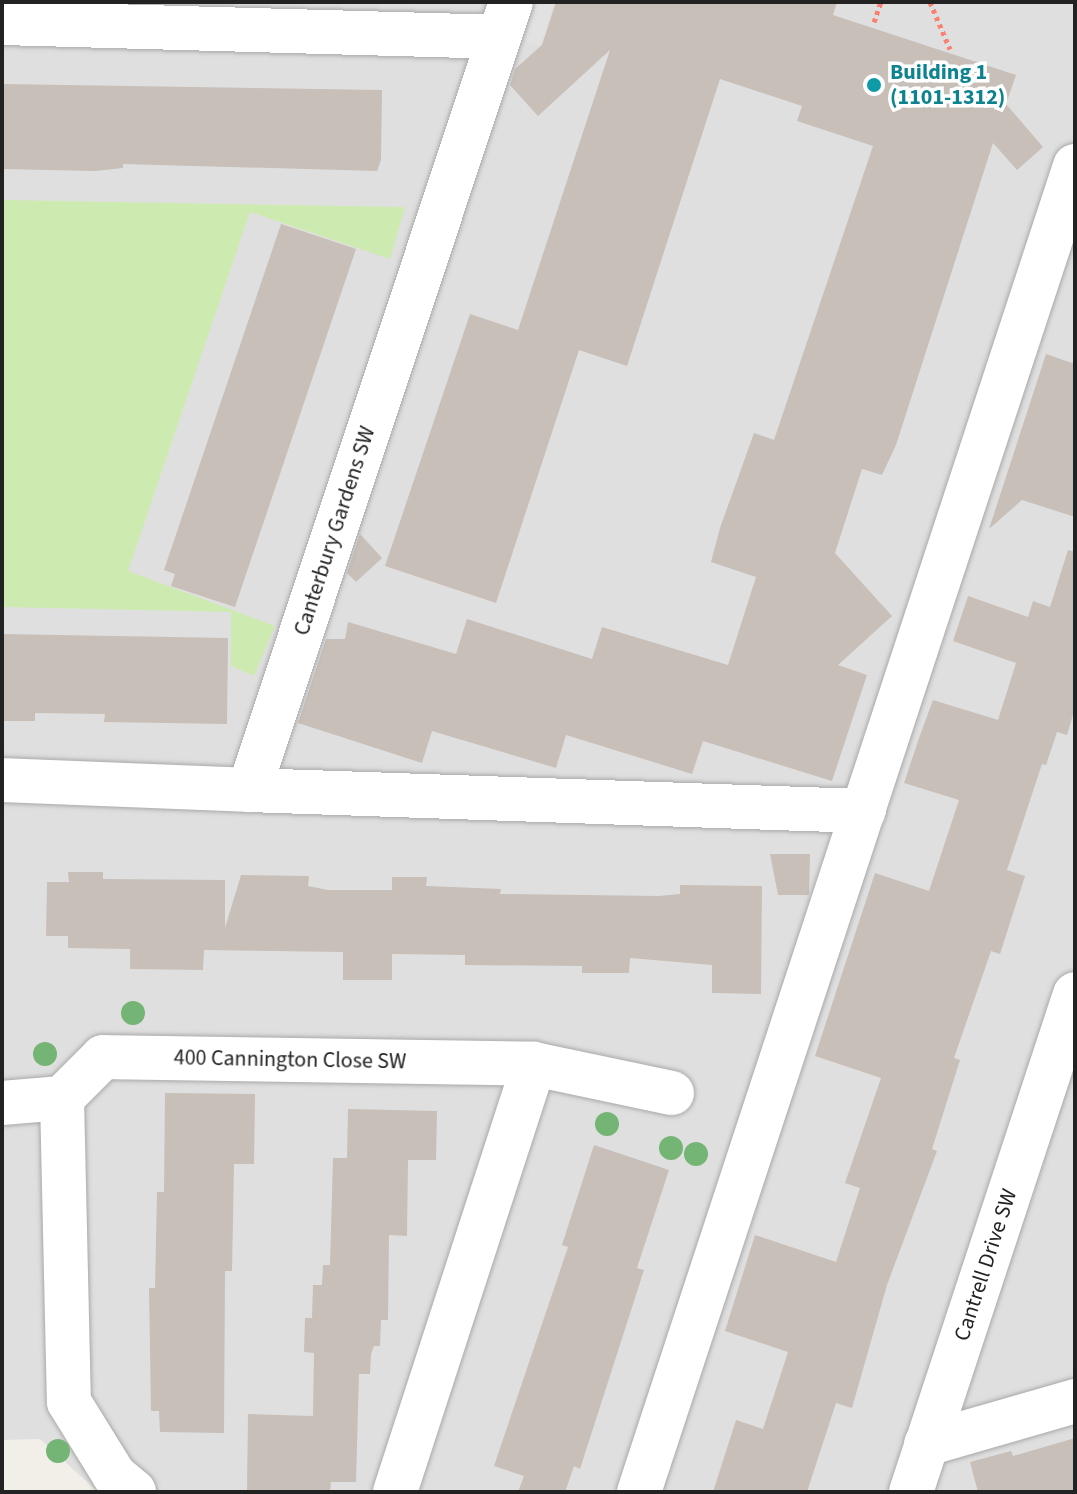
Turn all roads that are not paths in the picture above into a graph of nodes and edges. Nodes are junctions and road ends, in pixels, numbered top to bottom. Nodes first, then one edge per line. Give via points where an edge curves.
1 (504, 20) edge
2 (2, 23) edge
3 (1075, 166) edge
4 (2, 780) edge
5 (249, 790) junction
6 (864, 811) junction
7 (1075, 994) edge
8 (1068, 1037) edge
9 (534, 1064) junction
10 (672, 1093) dead end
11 (62, 1098) junction
12 (2, 1103) edge
13 (1075, 1401) edge
14 (926, 1444) junction
15 (134, 1492) edge
16 (395, 1492) edge
17 (639, 1492) edge
18 (911, 1492) edge

1 - 2 street, Canterbury Gardens SW
1 - 5 street, Canterbury Gardens SW
3 - 6 street
4 - 5 street
5 - 6 street
6 - 17 street
7 - 8 street, Cantrell Drive SW
8 - 14 street, Cantrell Drive SW
9 - 10 street, 400 Cannington Close SW
9 - 11 street, 400 Cannington Close SW via 103,1057
9 - 16 street
11 - 12 street
11 - 15 street via 69,1402 114,1475
13 - 14 street
14 - 18 street, Cantrell Drive SW

